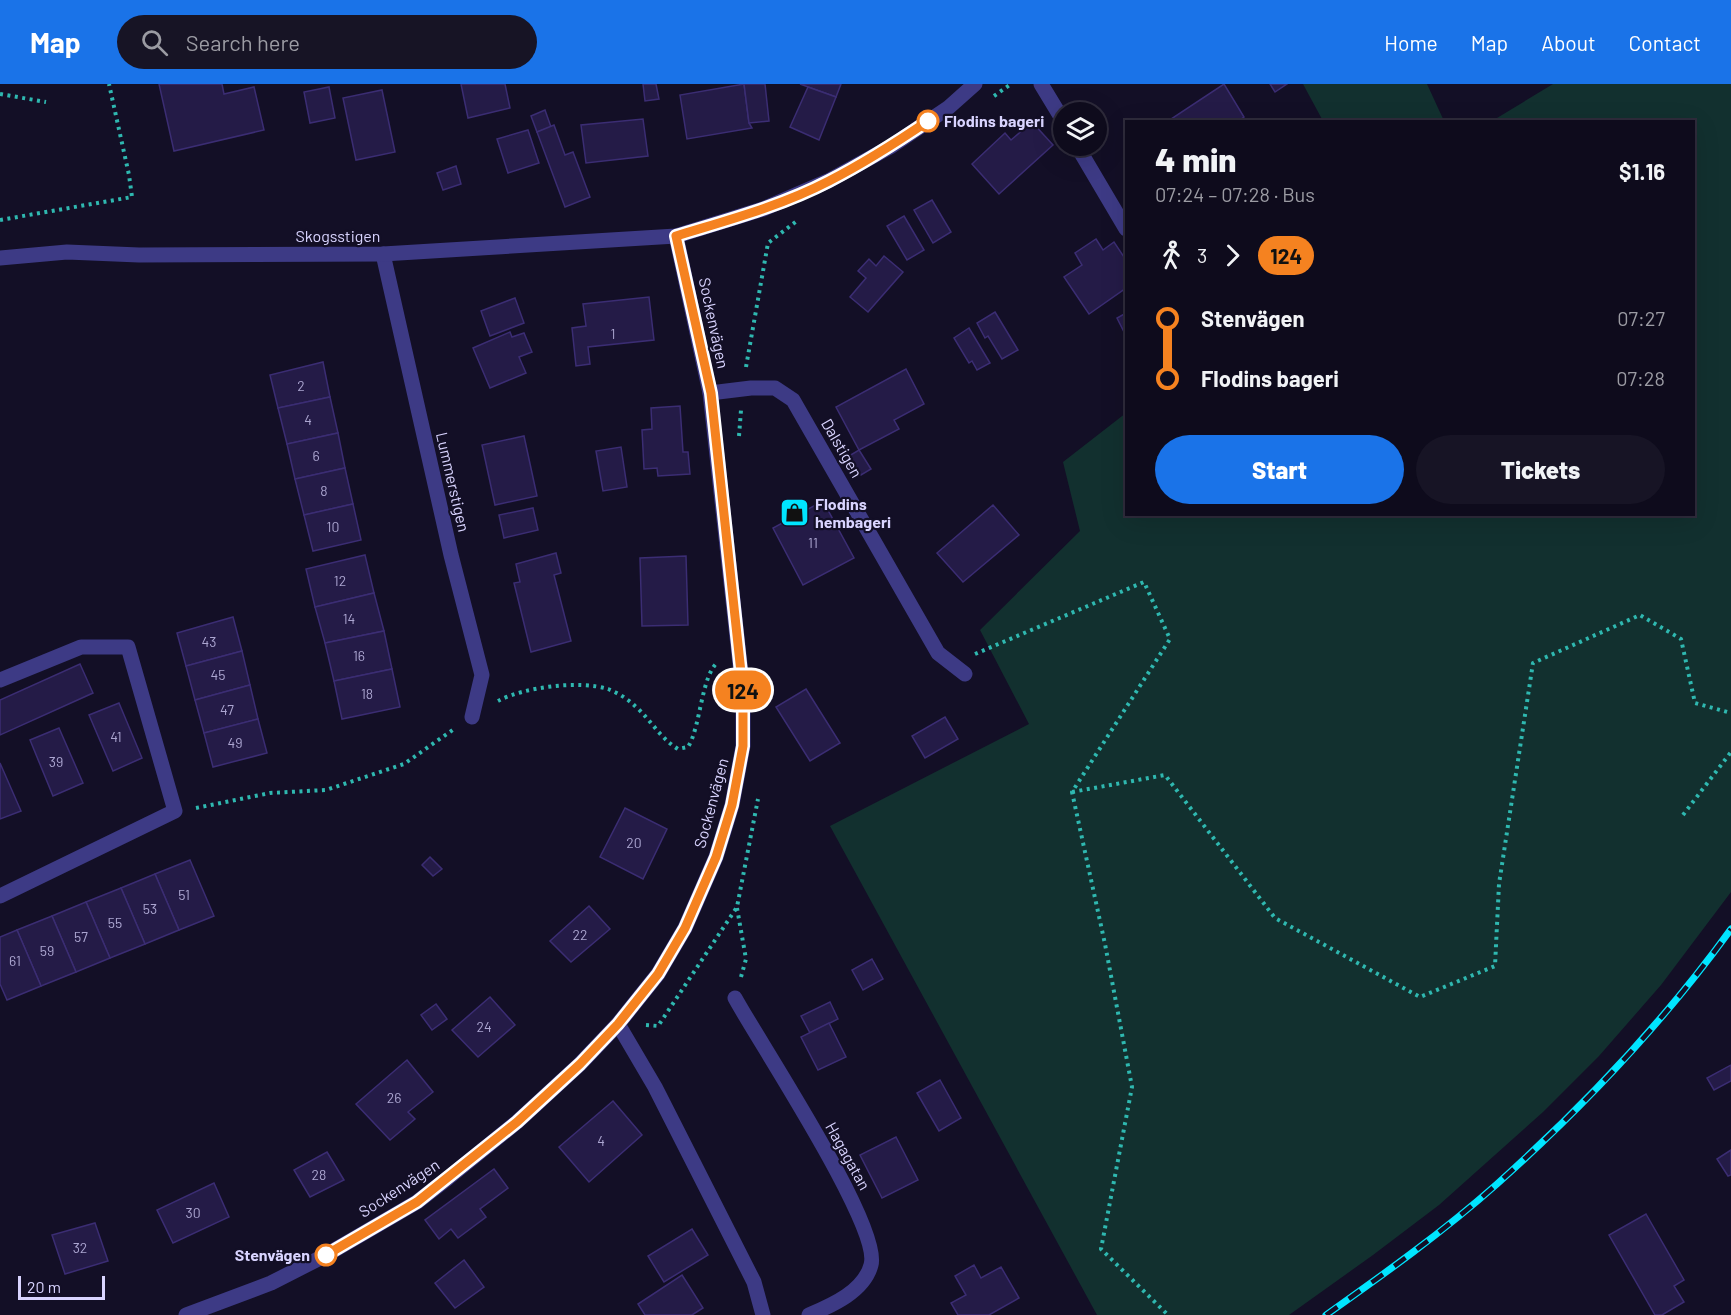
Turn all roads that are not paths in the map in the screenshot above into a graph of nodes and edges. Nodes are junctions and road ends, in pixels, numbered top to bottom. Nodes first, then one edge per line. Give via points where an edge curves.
1 (975, 84) edge
2 (1041, 84) edge
3 (1053, 104) edge
4 (1083, 156) edge
5 (1125, 227) edge
6 (676, 236) junction
7 (383, 254) junction
8 (0, 258) edge
9 (711, 393) junction
10 (965, 674) dead end
11 (0, 680) edge
12 (472, 717) road end
13 (0, 896) edge
14 (735, 998) road end
15 (618, 1024) junction
16 (186, 1315) edge
17 (763, 1315) edge
18 (809, 1315) edge

1 - 6 street via 948,108 890,147 828,182 763,209
2 - 3 street
4 - 5 street
6 - 7 street, Skogsstigen
6 - 9 street, Sockenvägen
7 - 8 street, Skogsstigen via 67,252
7 - 12 street, Lummerstigen via 482,675
9 - 10 street, Dalstigen via 776,388 794,400 938,654
9 - 15 street, Sockenvägen via 743,691 743,746 732,805 716,857 685,928 664,965
11 - 13 street via 81,647 128,647 175,812
14 - 18 street, Hagagatan via 821,1142 853,1202 873,1255 866,1276 849,1295
15 - 16 street, Sockenvägen via 517,1122 417,1202 271,1282
15 - 17 street via 655,1087 754,1282

